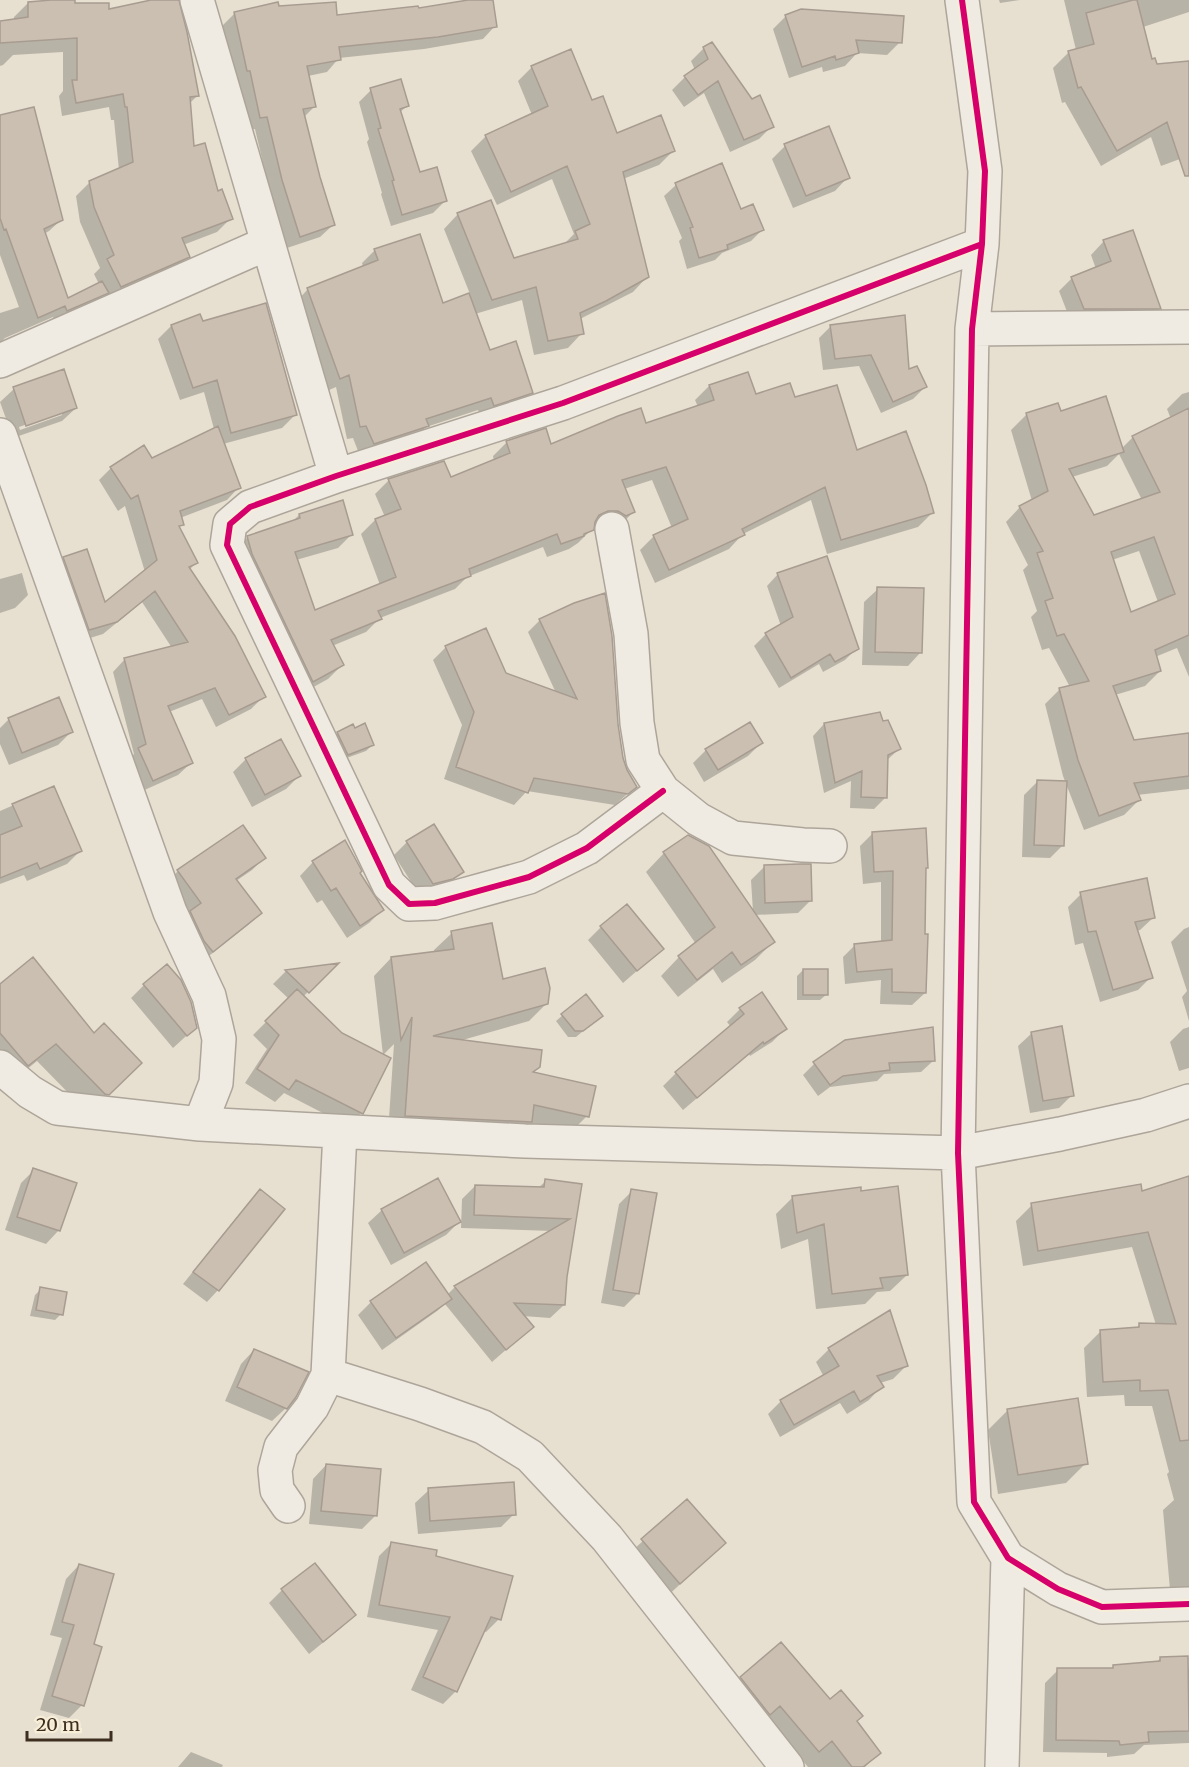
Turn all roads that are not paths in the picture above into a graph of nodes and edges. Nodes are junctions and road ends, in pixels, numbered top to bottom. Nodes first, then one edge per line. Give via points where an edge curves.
1 (197, 0) edge
2 (962, 0) edge
3 (268, 243) junction
4 (982, 244) junction
5 (1189, 327) edge
6 (972, 329) junction
7 (0, 361) edge
8 (0, 435) edge
9 (336, 476) junction
10 (612, 529) dead end
11 (663, 791) junction
12 (830, 846) dead end
13 (0, 1067) edge
14 (1189, 1101) edge
15 (200, 1124) junction
16 (340, 1132) junction
17 (958, 1153) junction
18 (328, 1375) junction
19 (288, 1506) dead end
20 (1008, 1558) junction
21 (1189, 1604) edge
22 (788, 1767) edge
23 (1002, 1767) edge

1 - 3 street
2 - 4 street via 985,171
3 - 7 street
3 - 9 street
4 - 6 street
4 - 9 street via 563,403
5 - 6 street
6 - 17 street
8 - 15 street via 170,912 209,996 219,1039 217,1072
9 - 11 street via 250,507 230,524 227,544 389,885 409,904 435,903 530,877 587,848
10 - 11 street via 631,634 643,760
11 - 12 street via 698,819 733,838
13 - 15 street via 57,1108
14 - 17 street via 1146,1115
15 - 16 street
16 - 17 street
16 - 18 street
17 - 20 street via 974,1502
18 - 19 street via 312,1407 281,1447 276,1480
18 - 22 street via 483,1427 530,1456 608,1539
20 - 21 street via 1058,1589 1102,1607
20 - 23 street

